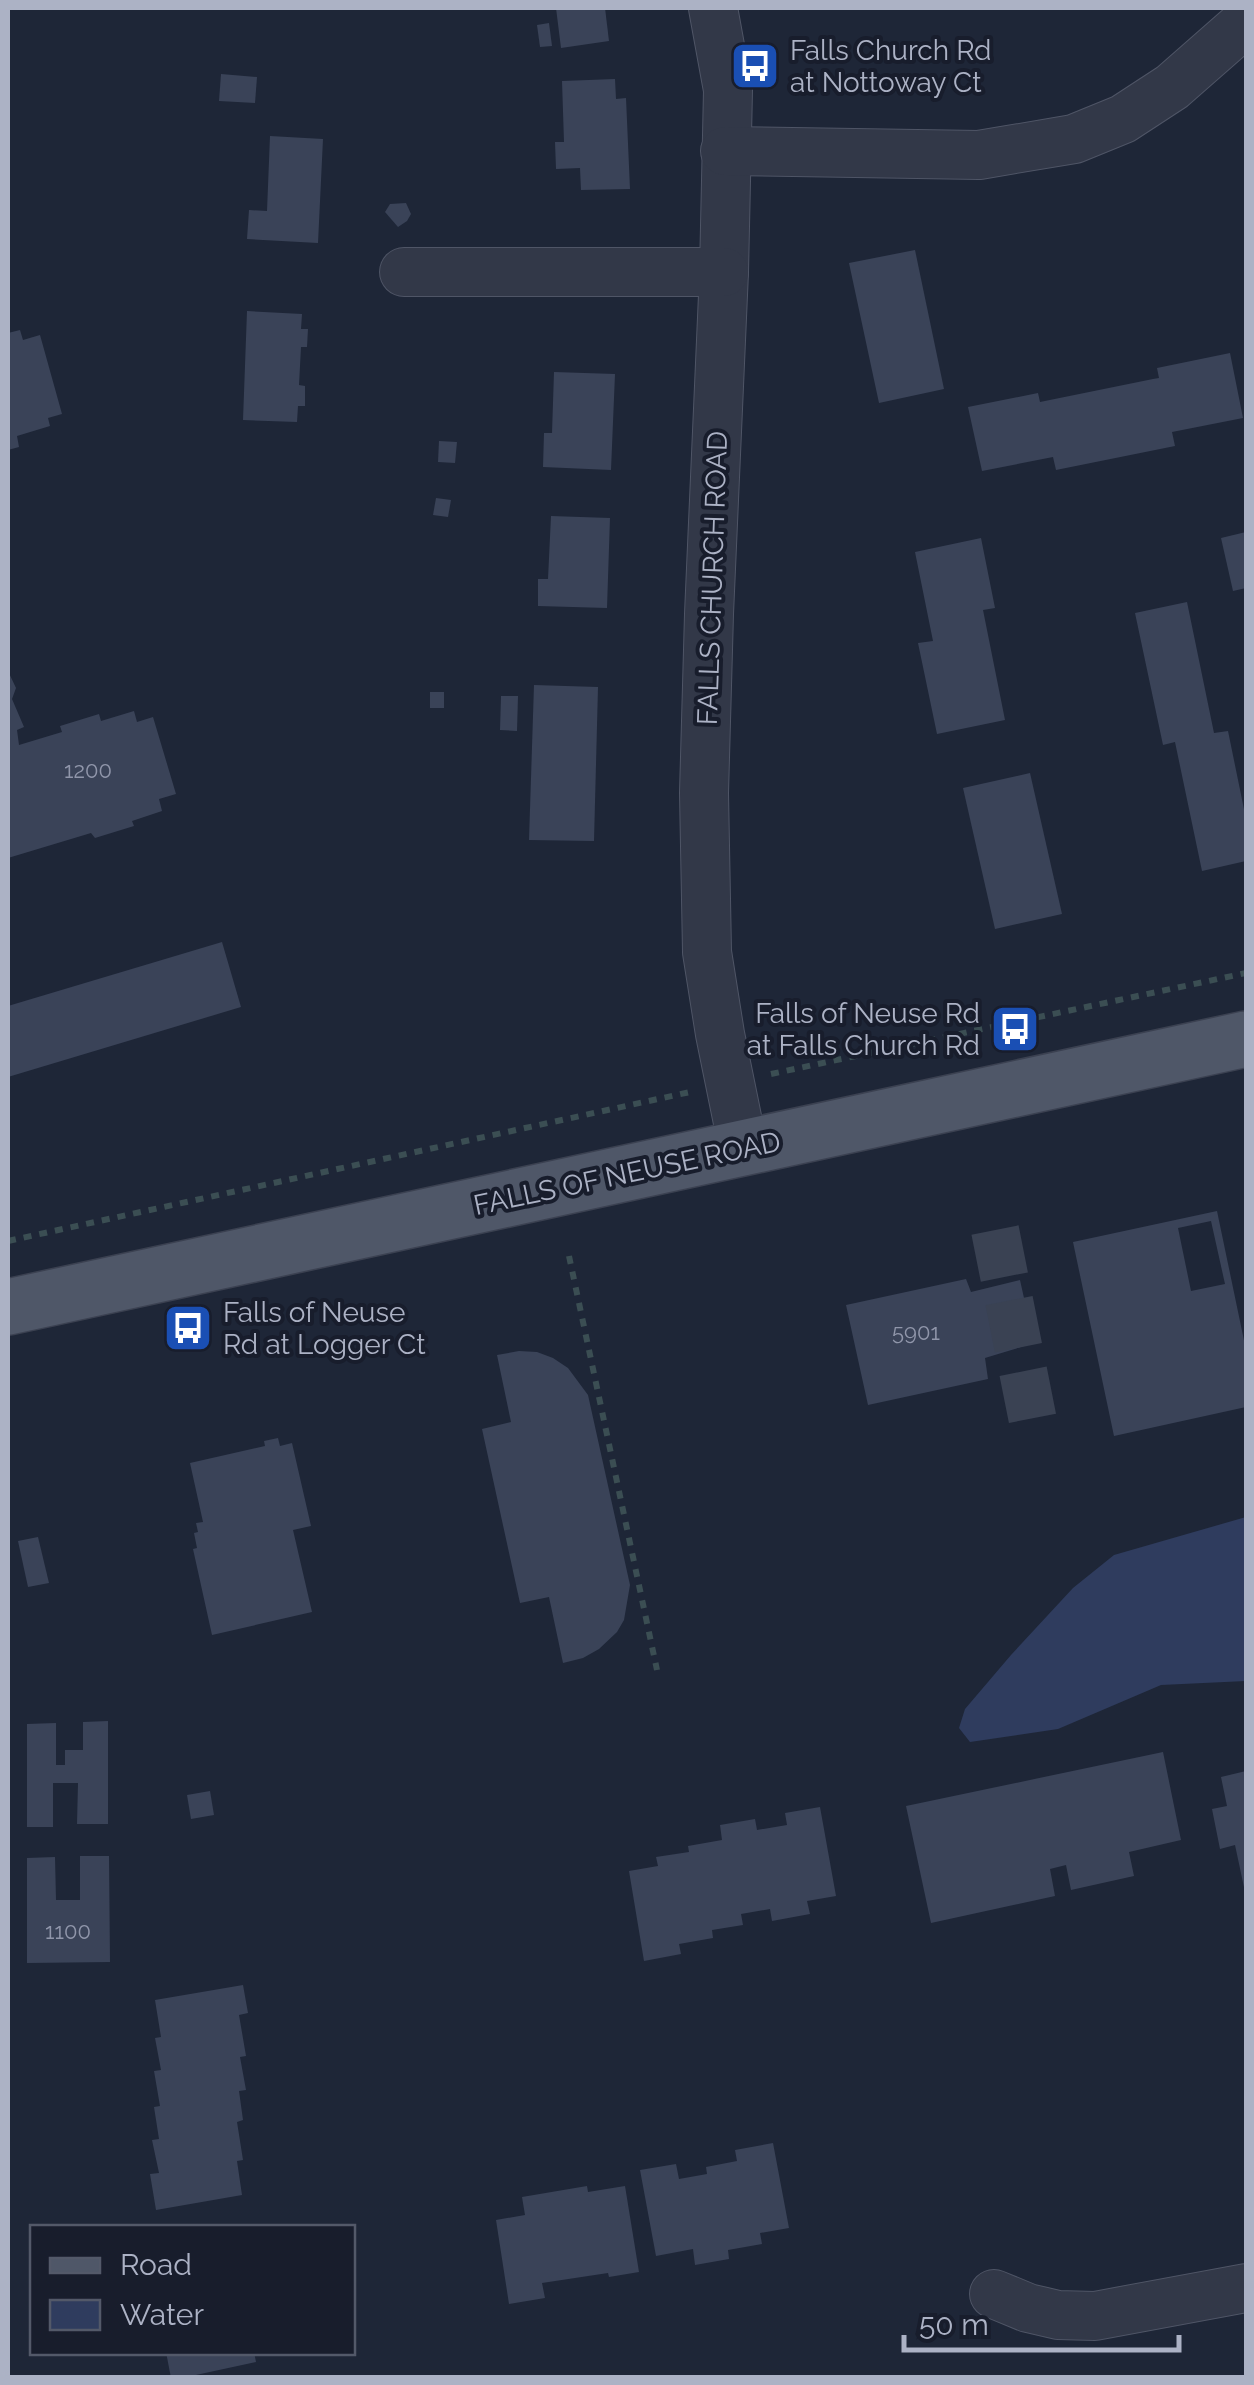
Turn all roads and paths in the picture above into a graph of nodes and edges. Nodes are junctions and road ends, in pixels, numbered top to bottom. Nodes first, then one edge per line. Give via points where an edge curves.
1 (713, 8) edge
2 (1246, 22) edge
3 (725, 151) junction
4 (404, 272) dead end
5 (724, 272) junction
6 (1246, 973) edge
7 (1246, 1039) edge
8 (780, 1072) dead end
9 (675, 1095) dead end
10 (743, 1147) junction
11 (8, 1241) edge
12 (569, 1256) dead end
13 (8, 1306) edge
14 (657, 1670) dead end
15 (1246, 2288) edge
16 (994, 2294) dead end

1 - 3 street, FALLS CHURCH ROAD via 728,90
2 - 3 street via 1172,87 1123,119 1074,138 980,155
3 - 5 street, FALLS CHURCH ROAD
4 - 5 street
5 - 10 street, FALLS CHURCH ROAD via 706,713 707,952
6 - 8 path
7 - 10 main road, FALLS OF NEUSE ROAD
9 - 11 path
10 - 13 main road, FALLS OF NEUSE ROAD
12 - 14 path
15 - 16 street via 1095,2316 1058,2315

